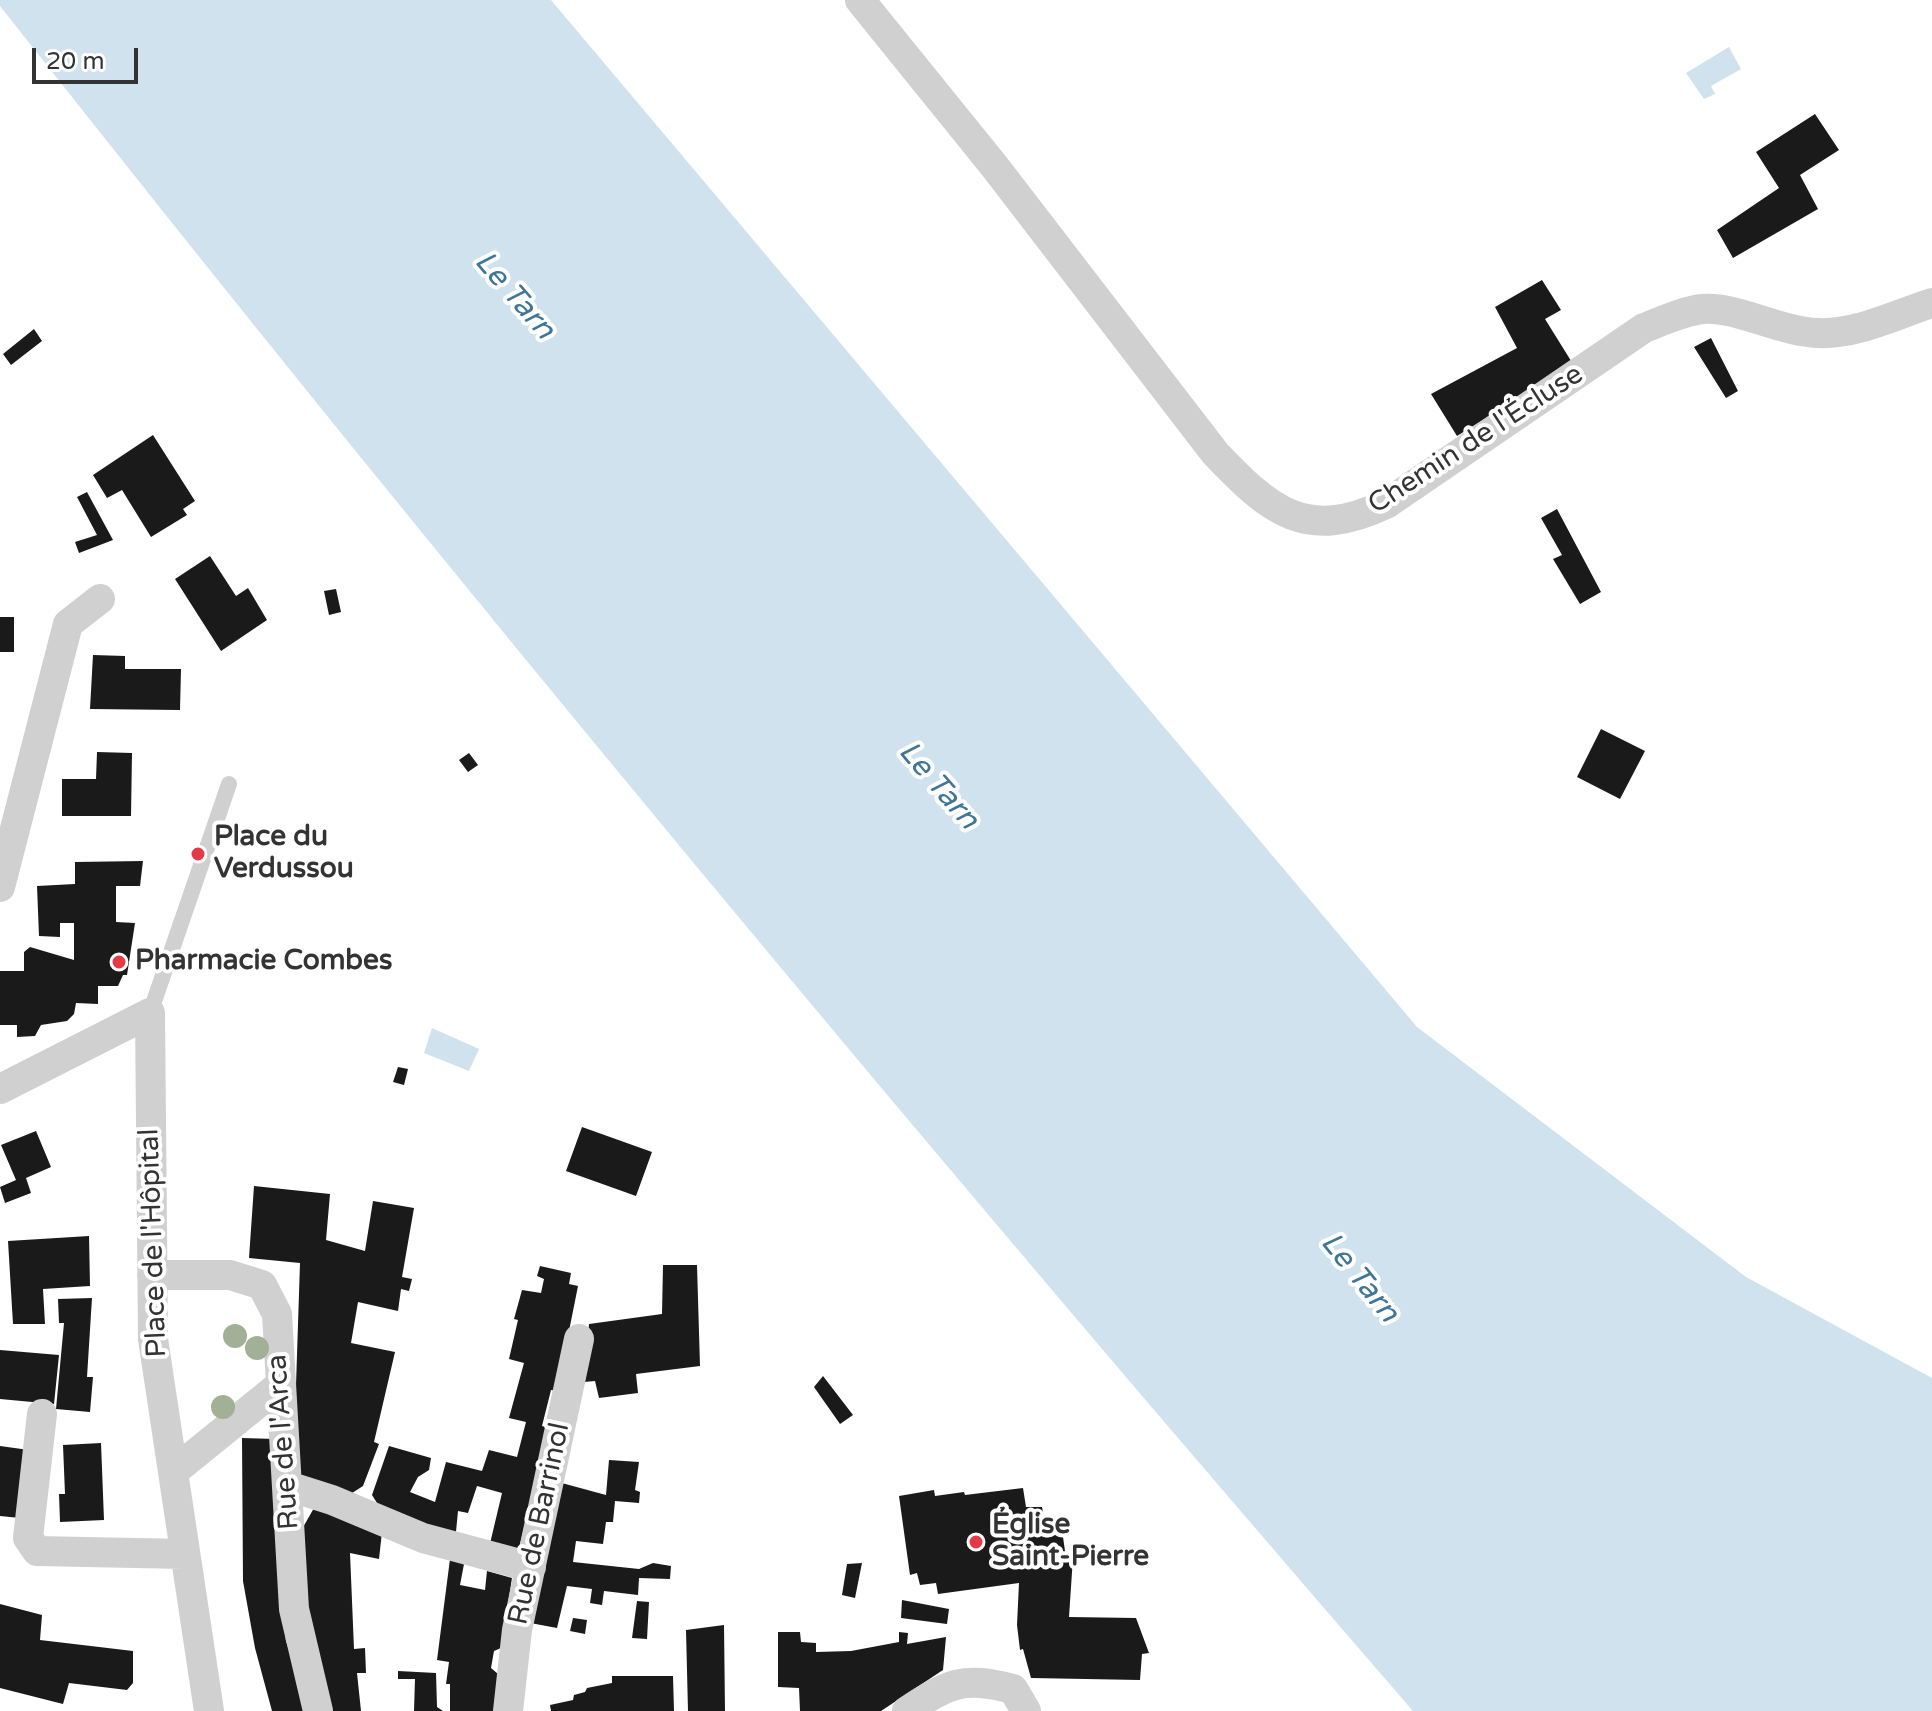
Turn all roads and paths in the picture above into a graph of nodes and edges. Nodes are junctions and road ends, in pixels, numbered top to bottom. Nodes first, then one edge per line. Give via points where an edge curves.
1 (860, 0) edge
2 (1932, 303) edge
3 (100, 599) dead end
4 (229, 784) dead end
5 (0, 887) edge
6 (150, 1013) junction
7 (0, 1089) edge
8 (152, 1275) junction
9 (579, 1339) dead end
10 (279, 1386) junction
11 (42, 1414) dead end
12 (173, 1472) junction
13 (288, 1486) junction
14 (185, 1554) junction
15 (531, 1567) junction
16 (1020, 1700) edge
17 (209, 1711) edge
18 (318, 1711) edge
19 (508, 1711) edge
20 (907, 1711) edge

1 - 2 street, Chemin de l'Écluse via 1215,453 1250,490 1287,513 1343,522 1386,504 1644,328 1676,316 1704,309 1734,312 1762,324 1818,333 1843,331
3 - 5 street via 68,624
4 - 6 lane
6 - 7 street
6 - 8 street, Place de l'Hôpital
8 - 10 street, Rue de l'Arca via 230,1275 262,1285 277,1314
8 - 12 street, Place de l'Hôpital via 153,1339
9 - 15 street, Rue de Barrinol
10 - 12 street
10 - 13 street, Rue de l'Arca
11 - 14 street via 28,1538 37,1551
12 - 14 street, Place de l'Hôpital
13 - 15 street via 423,1538
13 - 18 street, Rue de l'Arca via 294,1609
14 - 17 street, Place de l'Hôpital
15 - 19 street, Rue de Barrinol
16 - 20 street via 987,1683 948,1684

